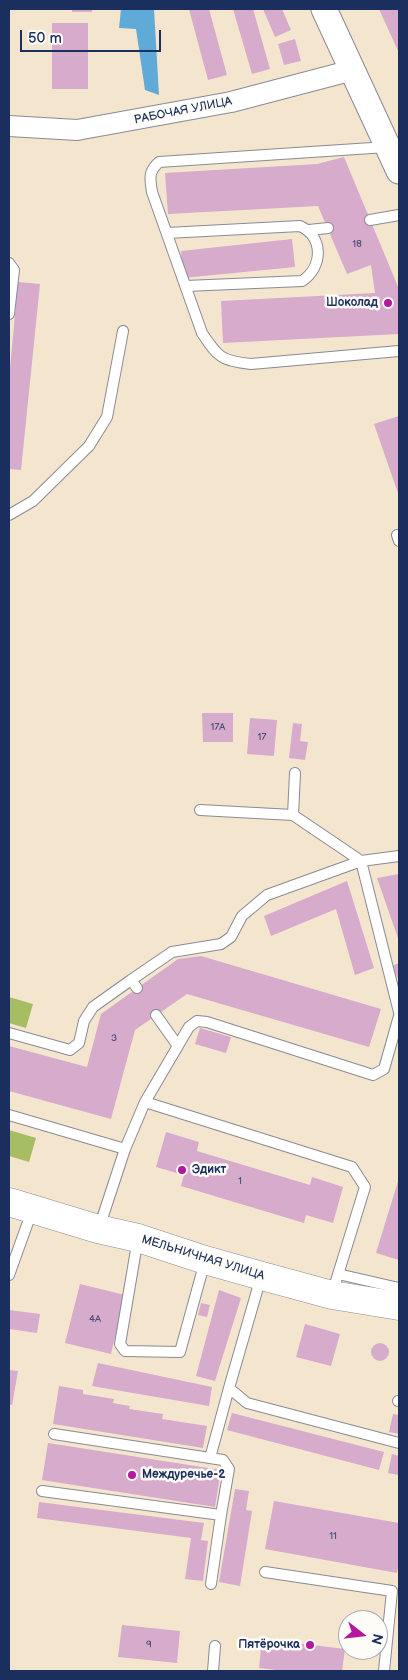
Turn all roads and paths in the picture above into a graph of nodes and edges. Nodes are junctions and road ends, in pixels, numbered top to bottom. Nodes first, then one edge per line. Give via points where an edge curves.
1 (324, 9) edge
2 (353, 70) junction
3 (9, 126) edge
4 (388, 147) junction
5 (399, 171) edge
6 (399, 215) edge
7 (370, 220) dead end
8 (328, 228) dead end
9 (309, 230) junction
10 (167, 233) junction
11 (9, 264) edge
12 (186, 286) junction
13 (9, 314) edge
14 (123, 331) dead end
15 (399, 351) edge
16 (9, 515) edge
17 (294, 773) dead end
18 (200, 810) dead end
19 (293, 815) junction
20 (399, 856) edge
21 (361, 861) junction
22 (399, 1012) edge
23 (156, 1015) dead end
24 (399, 1016) edge
25 (9, 1033) edge
26 (178, 1046) junction
27 (145, 1102) junction
28 (9, 1115) edge
29 (125, 1149) junction
30 (20, 1206) edge
31 (98, 1229) junction
32 (138, 1238) junction
33 (205, 1260) junction
34 (9, 1275) edge
35 (262, 1276) junction
36 (335, 1284) junction
37 (399, 1288) edge
38 (399, 1306) edge
39 (229, 1388) junction
40 (54, 1434) dead end
41 (399, 1443) edge
42 (210, 1458) junction
43 (42, 1491) dead end
44 (221, 1515) junction
45 (265, 1572) dead end
46 (211, 1584) dead end
47 (215, 1646) dead end
48 (213, 1671) edge
49 (384, 1671) edge

1 - 2 street
2 - 3 street, РАБОЧАЯ УЛИЦА via 256,97 77,130
2 - 4 street
4 - 5 street
4 - 10 lane via 159,162 152,168 150,179
6 - 7 lane
8 - 9 lane
9 - 10 lane via 300,226
9 - 12 lane via 315,238 318,254 316,268 302,281
10 - 12 lane
11 - 13 lane via 14,270
12 - 15 lane via 202,333 216,353 231,362 251,364
14 - 16 lane via 107,417 94,438 33,501
17 - 19 lane
18 - 19 lane
19 - 21 lane
20 - 21 lane
21 - 22 lane
21 - 25 lane via 267,895 242,916 231,937 221,944 172,952 134,984 93,1007 84,1021 79,1043 70,1050
23 - 26 lane
24 - 26 lane via 384,1069 372,1075 207,1022 197,1021 189,1027
26 - 27 lane
27 - 29 lane
27 - 36 lane via 352,1167 365,1187
28 - 29 lane
29 - 31 lane
30 - 31 main road, МЕЛЬНИЧНАЯ УЛИЦА
30 - 34 lane
31 - 32 main road, МЕЛЬНИЧНАЯ УЛИЦА
32 - 33 main road, МЕЛЬНИЧНАЯ УЛИЦА
32 - 33 lane via 120,1344 125,1351 180,1352
33 - 35 main road, МЕЛЬНИЧНАЯ УЛИЦА
35 - 36 main road, МЕЛЬНИЧНАЯ УЛИЦА
35 - 39 lane
36 - 37 lane
36 - 38 main road, МЕЛЬНИЧНАЯ УЛИЦА
39 - 41 lane via 247,1403
39 - 42 lane
40 - 42 lane
42 - 44 lane via 223,1460 229,1469
43 - 44 lane
44 - 46 lane
45 - 49 lane via 392,1591
47 - 48 lane

